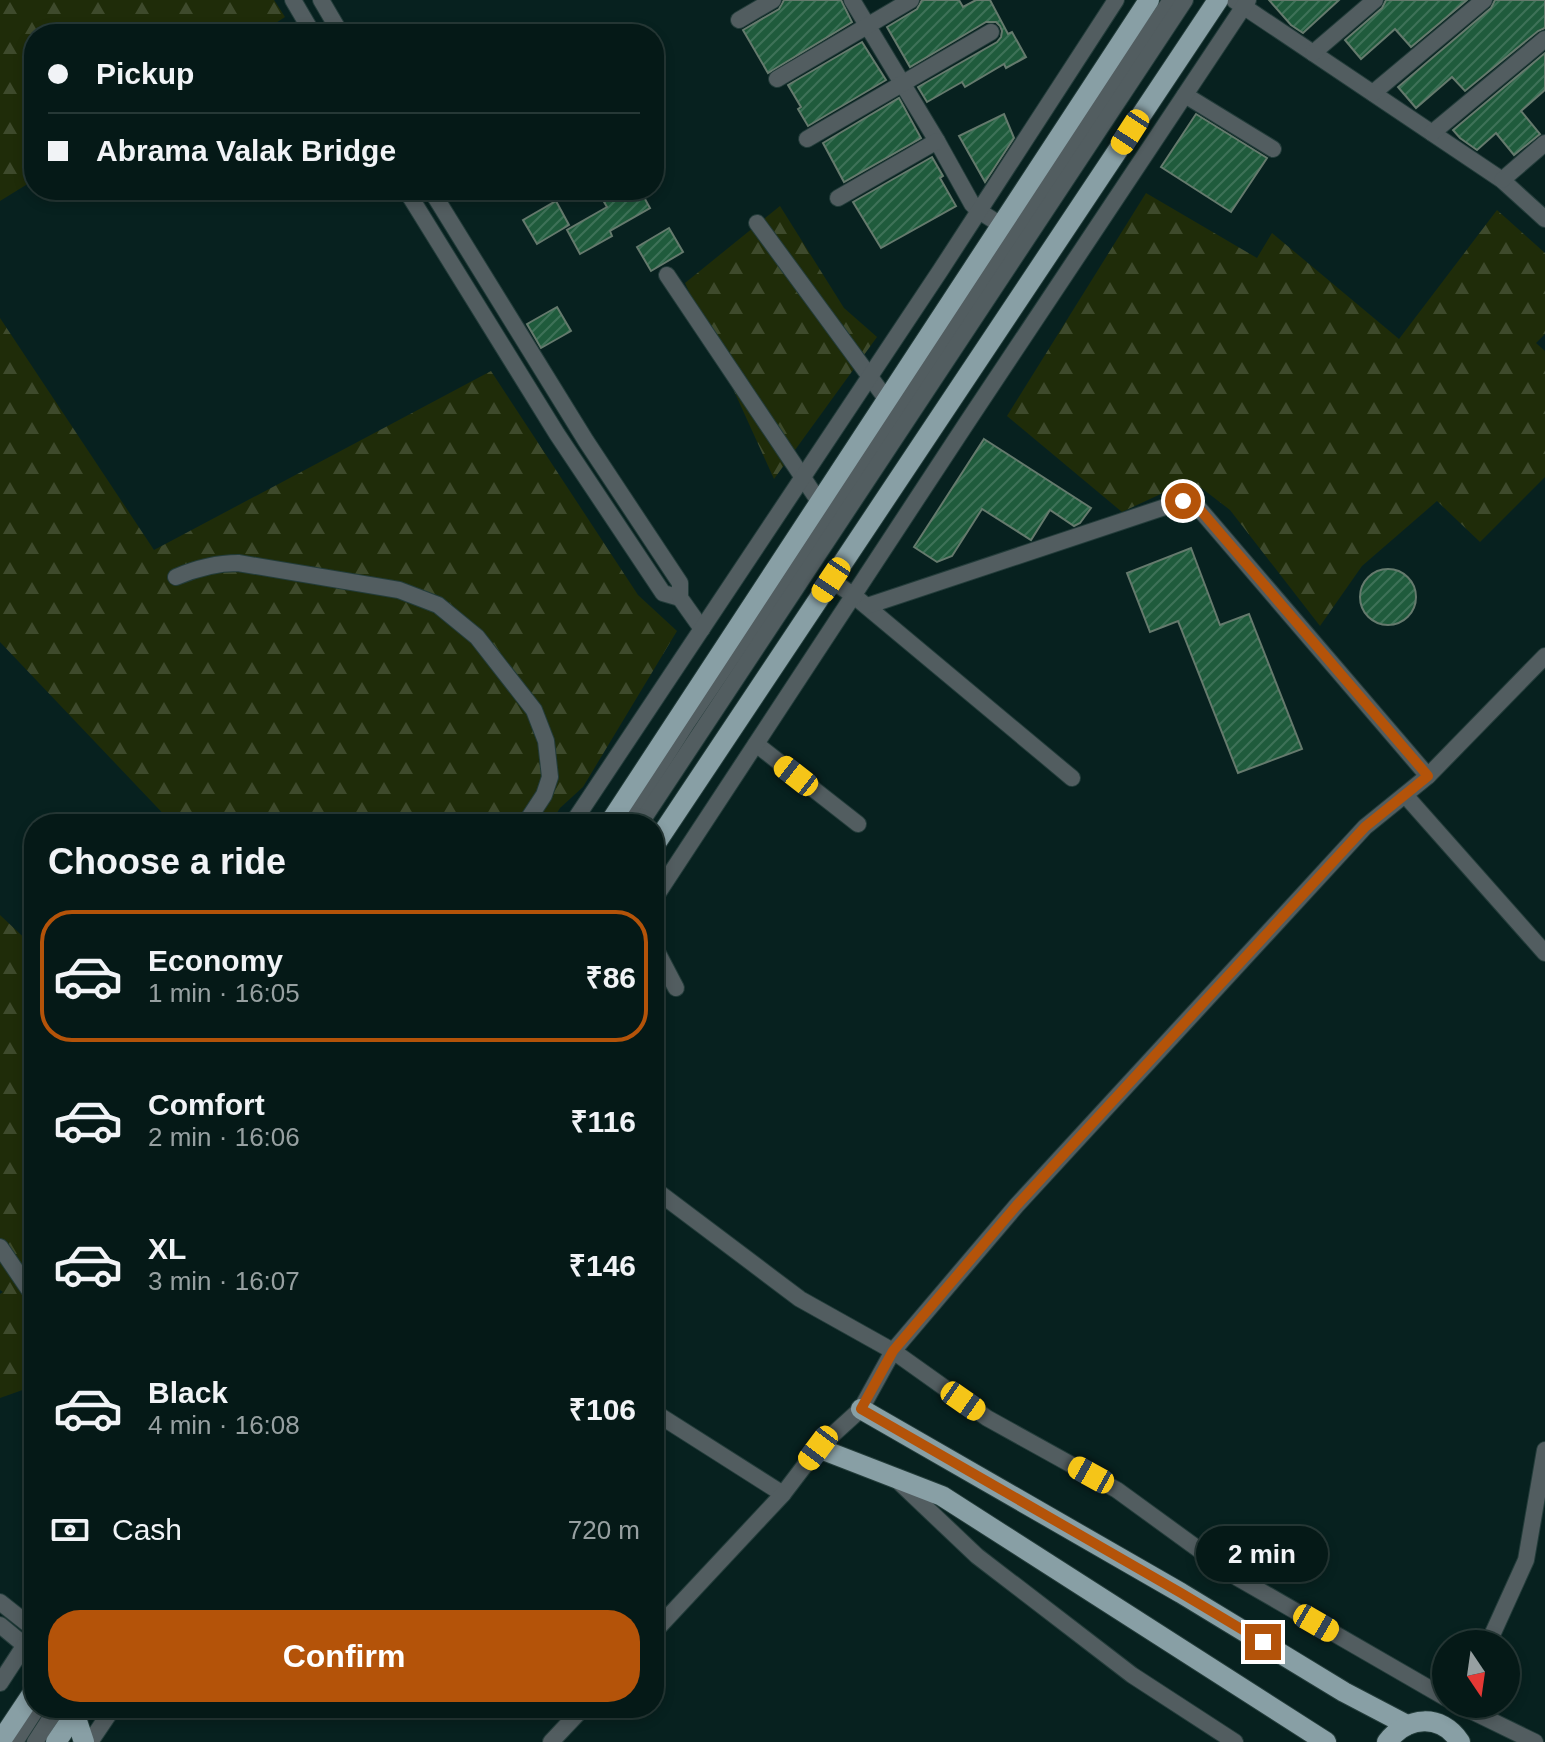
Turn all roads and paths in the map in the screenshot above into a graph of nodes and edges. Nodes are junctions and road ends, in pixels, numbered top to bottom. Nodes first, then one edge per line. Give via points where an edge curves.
1 (293, 0) edge
2 (321, 0) edge
3 (773, 0) edge
4 (852, 0) edge
5 (911, 0) edge
6 (1116, 0) edge
7 (1149, 0) edge
8 (1171, 0) edge
9 (1185, 0) edge
10 (1218, 0) edge
11 (1375, 0) edge
12 (1484, 0) edge
13 (1242, 2) edge
14 (739, 20) dead end
15 (307, 24) edge
16 (335, 24) edge
17 (867, 26) junction
18 (991, 32) dead end
19 (1545, 39) edge
20 (1313, 53) junction
21 (777, 79) dead end
22 (903, 83) junction
23 (1373, 93) junction
24 (1185, 95) junction
25 (1432, 133) junction
26 (807, 139) dead end
27 (937, 141) junction
28 (1545, 143) edge
29 (1273, 149) dead end
30 (1502, 180) junction
31 (838, 198) dead end
32 (412, 200) edge
33 (437, 200) edge
34 (979, 211) junction
35 (1545, 219) edge
36 (757, 223) dead end
37 (1001, 225) junction
38 (667, 275) dead end
39 (869, 377) junction
40 (887, 400) junction
41 (802, 478) junction
42 (820, 503) junction
43 (176, 577) dead end
44 (831, 580) junction
45 (853, 595) junction
46 (680, 598) junction
47 (867, 606) junction
48 (702, 629) junction
49 (1545, 656) edge
50 (756, 744) junction
51 (1428, 776) junction
52 (1072, 778) dead end
53 (1405, 795) junction
54 (532, 814) edge
55 (579, 814) edge
56 (616, 814) edge
57 (629, 814) edge
58 (647, 814) edge
59 (858, 824) dead end
60 (664, 831) edge
61 (664, 884) edge
62 (1545, 953) edge
63 (664, 965) edge
64 (676, 988) dead end
65 (664, 1197) edge
66 (0, 1247) edge
67 (24, 1282) edge
68 (893, 1351) junction
69 (861, 1409) junction
70 (664, 1418) edge
71 (818, 1448) junction
72 (1545, 1450) edge
73 (894, 1477) junction
74 (783, 1494) junction
75 (0, 1602) edge
76 (664, 1621) edge
77 (0, 1625) edge
78 (24, 1630) edge
79 (1494, 1630) edge
80 (24, 1636) edge
81 (24, 1651) edge
82 (0, 1683) edge
83 (1432, 1689) edge
84 (24, 1706) edge
85 (31, 1718) edge
86 (62, 1718) edge
87 (67, 1718) edge
88 (74, 1718) edge
89 (106, 1718) edge
90 (574, 1718) edge
91 (1486, 1718) edge
92 (1407, 1725) junction
93 (1454, 1735) edge
94 (0, 1742) edge
95 (15, 1742) edge
96 (35, 1742) edge
97 (56, 1742) edge
98 (84, 1742) edge
99 (90, 1742) edge
100 (551, 1742) edge
101 (1235, 1742) edge
102 (1326, 1742) edge
103 (1387, 1742) edge
104 (1535, 1742) edge

1 - 15 street
2 - 16 street
3 - 14 street
4 - 17 street
5 - 17 street
6 - 34 street
7 - 37 main road
8 - 57 street
9 - 58 street
10 - 44 main road
11 - 20 street
12 - 23 street
13 - 20 street
13 - 24 street
17 - 21 street
17 - 22 street
18 - 22 street
19 - 25 street
20 - 23 street
22 - 26 street
22 - 27 street
23 - 25 street
24 - 29 street
24 - 45 street
25 - 30 street
27 - 31 street
27 - 34 street
28 - 30 street
30 - 35 street
32 - 46 street via 654,580 663,593
33 - 46 street via 680,583
34 - 37 street
34 - 39 street
36 - 39 street
37 - 40 main road
38 - 41 street
39 - 40 street
39 - 41 street
40 - 42 main road
41 - 42 street
41 - 48 street
42 - 56 main road
43 - 54 street via 219,563 238,563 399,590 438,605 477,637 534,710 546,741 550,777
44 - 45 street
44 - 60 main road
45 - 47 street
45 - 50 street
46 - 48 street
47 - 51 street via 1190,502
47 - 52 street
48 - 55 street
49 - 51 street
50 - 59 street
50 - 61 street
51 - 53 street
53 - 62 street
53 - 68 street via 1365,827 1017,1205
63 - 64 street
65 - 68 street via 800,1299
66 - 67 street
68 - 69 street
68 - 83 street via 987,1418 1117,1490 1238,1578
69 - 71 street
69 - 92 main road
70 - 74 street
71 - 73 main road
71 - 74 street
72 - 79 street via 1526,1560
73 - 101 street via 977,1556 1132,1675
73 - 102 main road via 942,1496
74 - 76 street
75 - 78 street
77 - 80 street
81 - 82 street
84 - 94 main road
85 - 95 street
86 - 96 street
87 - 97 main road
88 - 98 main road
89 - 99 street
90 - 100 street
91 - 104 street
92 - 93 main road via 1434,1722
92 - 103 main road

